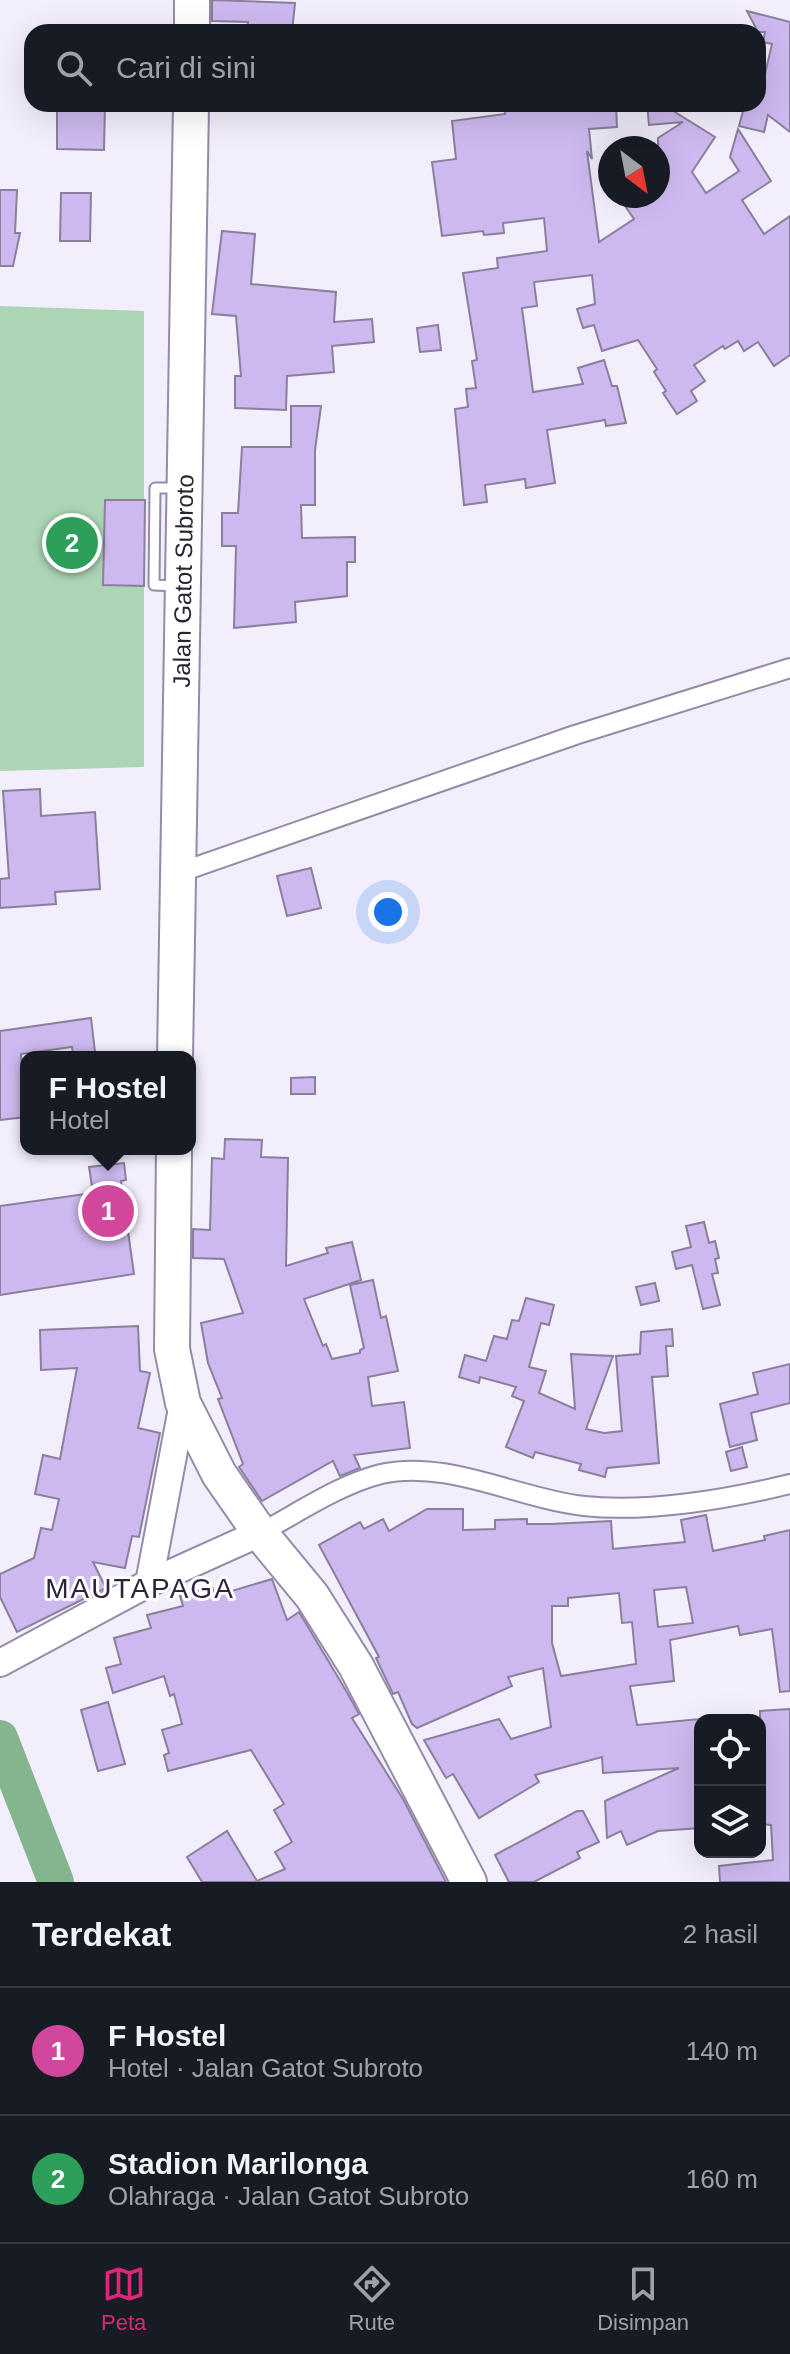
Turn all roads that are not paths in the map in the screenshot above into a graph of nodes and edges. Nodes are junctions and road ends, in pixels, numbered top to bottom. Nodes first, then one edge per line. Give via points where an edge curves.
1 (192, 0) edge
2 (192, 24) edge
3 (191, 112) edge
4 (790, 668) edge
5 (178, 873) junction
6 (175, 1051) edge
7 (174, 1155) edge
8 (183, 1403) junction
9 (790, 1484) edge
10 (260, 1533) junction
11 (149, 1583) junction
12 (0, 1663) edge
13 (469, 1882) edge

1 - 2 highway
3 - 5 highway, Jalan Gatot Subroto
4 - 5 street via 575,735
5 - 6 highway, Jalan Gatot Subroto
7 - 8 highway via 172,1349
8 - 10 highway via 219,1474
8 - 11 street
9 - 10 street via 615,1508 534,1498 438,1473 406,1471 346,1487
10 - 11 street
10 - 13 highway via 312,1596 356,1666
11 - 12 street

